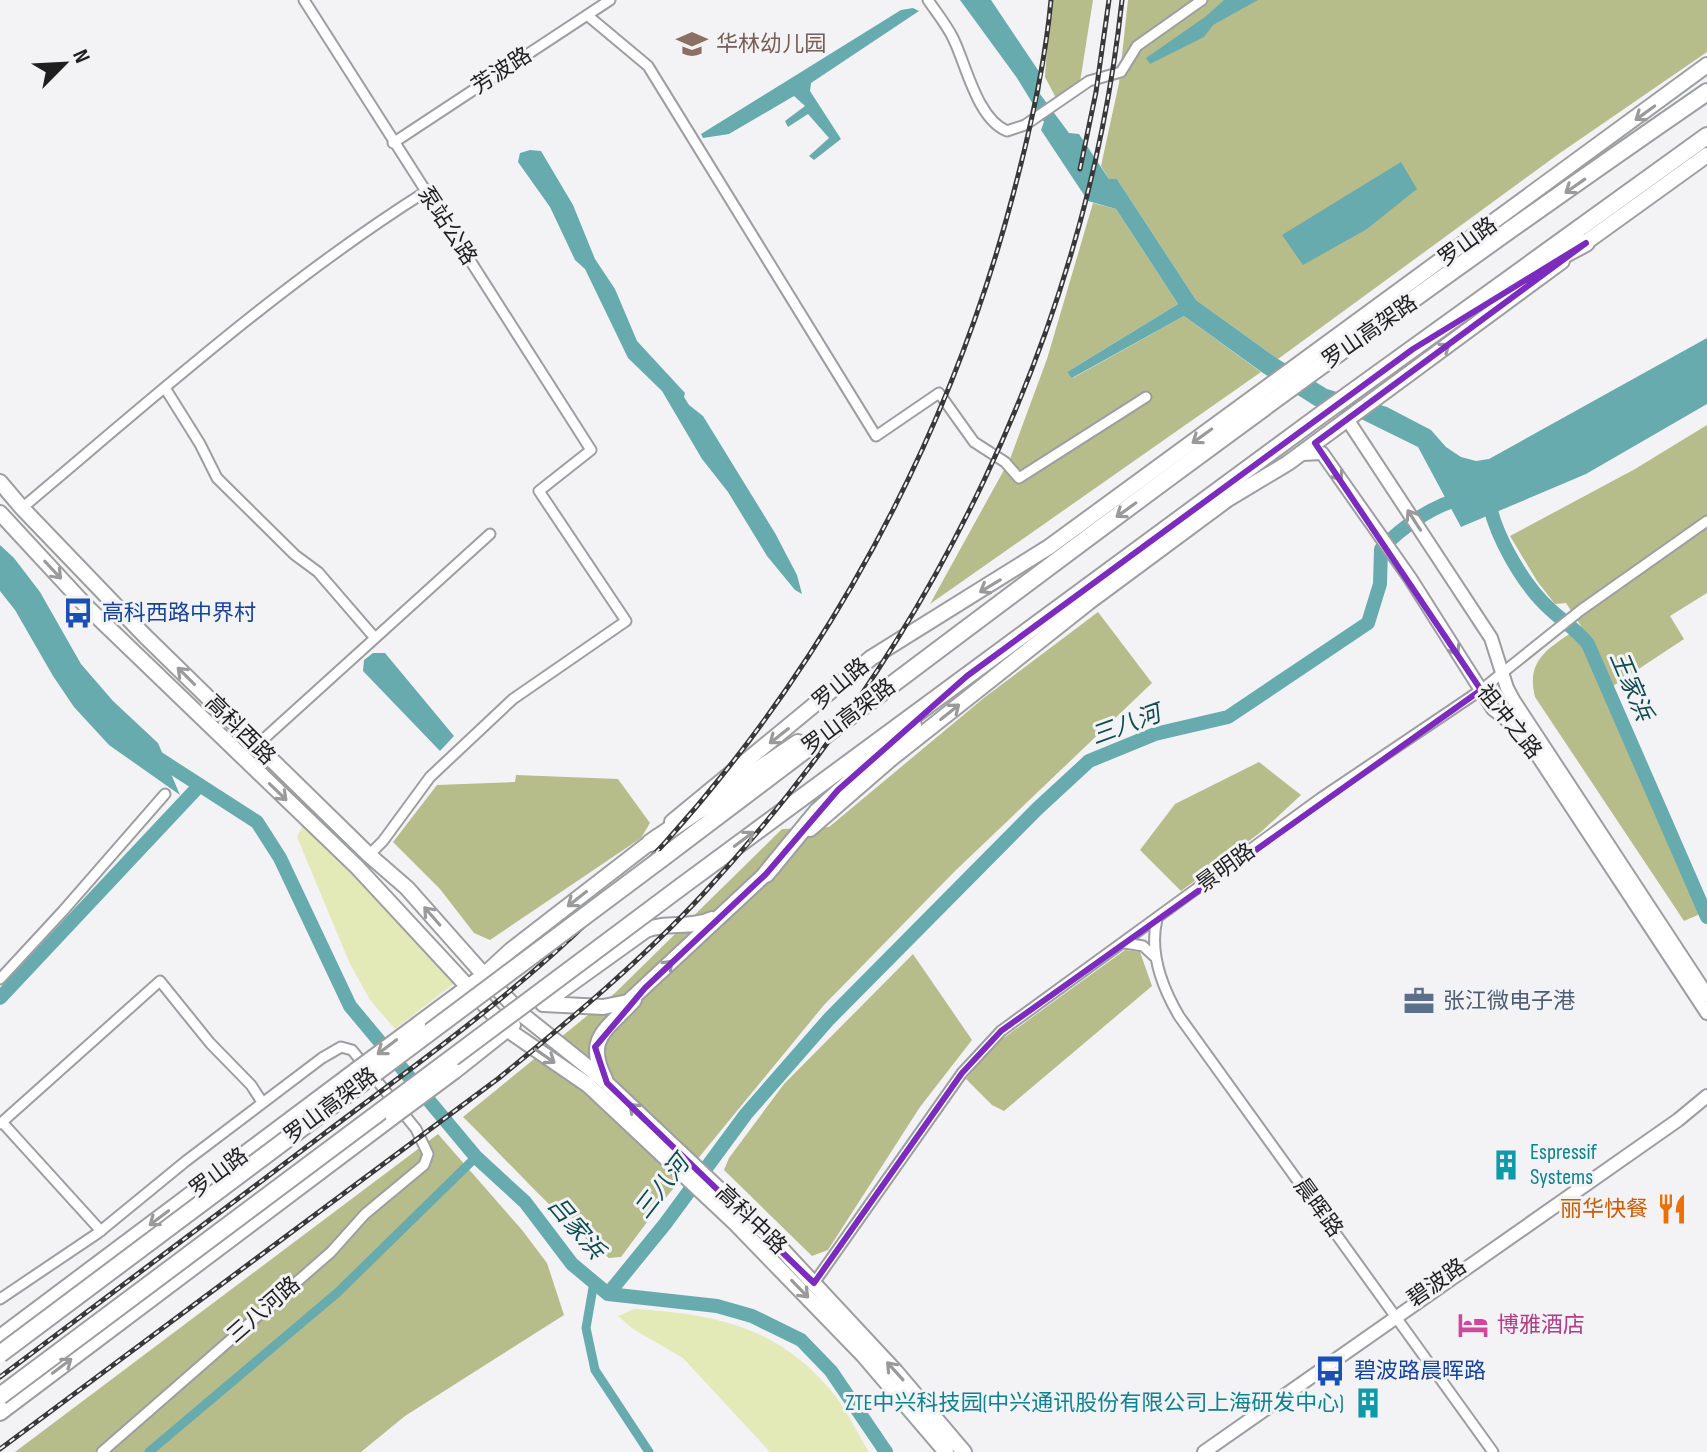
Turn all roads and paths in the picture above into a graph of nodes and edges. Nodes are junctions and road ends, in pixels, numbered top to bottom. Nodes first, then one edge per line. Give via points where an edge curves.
1 (304, 0) edge
2 (610, 0) edge
3 (928, 0) edge
4 (1202, 0) edge
5 (587, 15) junction
6 (1707, 65) edge
7 (1703, 94) edge
8 (1707, 136) edge
9 (393, 143) junction
10 (1707, 155) edge
11 (425, 192) junction
12 (1586, 243) junction
13 (1413, 349) junction
14 (1306, 369) junction
15 (165, 388) junction
16 (1272, 393) junction
17 (1146, 397) dead end
18 (1347, 419) junction
19 (1298, 455) junction
20 (0, 482) edge
21 (22, 508) junction
22 (0, 513) edge
23 (1707, 521) edge
24 (490, 534) dead end
25 (375, 638) junction
26 (945, 643) junction
27 (1502, 674) junction
28 (967, 676) junction
29 (1481, 690) junction
30 (256, 746) junction
31 (165, 794) dead end
32 (650, 843) junction
33 (369, 855) junction
34 (766, 874) junction
35 (720, 916) junction
36 (1157, 919) junction
37 (1124, 943) junction
38 (1156, 958) junction
39 (484, 975) junction
40 (0, 979) edge
41 (467, 986) junction
42 (645, 988) junction
43 (1707, 995) edge
44 (544, 1004) junction
45 (1707, 1013) edge
46 (524, 1016) junction
47 (508, 1030) junction
48 (607, 1083) junction
49 (1707, 1096) edge
50 (262, 1102) junction
51 (1, 1123) edge
52 (690, 1171) junction
53 (709, 1189) junction
54 (101, 1231) junction
55 (814, 1283) junction
56 (0, 1299) edge
57 (1395, 1316) junction
58 (0, 1337) edge
59 (0, 1354) edge
60 (0, 1396) edge
61 (0, 1413) edge
62 (102, 1452) edge
63 (946, 1452) edge
64 (964, 1452) edge
65 (1197, 1452) edge
66 (1204, 1452) edge
67 (1493, 1452) edge

1 - 9 street, 泵站公路
2 - 5 street, 芳波路
3 - 4 street via 994,122 1012,131 1089,81 1121,72 1137,46
5 - 9 street, 芳波路
5 - 17 street via 648,66 876,436 939,393 974,442 1019,478
6 -> 14 main road, 罗山路
7 -> 14 highway, 罗山高架路
8 - 13 highway, 罗山高架路
9 - 11 street, 泵站公路
10 - 12 main road
11 - 15 street via 320,266
11 - 33 street, 泵站公路 via 591,450 539,491 626,621 513,699 430,777
12 - 13 highway
18 -> 12 main road
13 - 28 highway, 罗山高架路
14 - 16 highway, 罗山高架路
15 - 21 street
15 - 25 street via 217,478 318,572
16 -> 26 highway, 罗山高架路
16 -> 32 main road, 罗山路 via 1049,547 871,658
18 - 19 main road
27 -> 18 main road, 祖冲之路 via 1491,638
19 -> 29 main road, 祖冲之路 via 1322,453
34 -> 19 main road via 849,794 1026,651 1228,499
20 - 21 main road, 高科西路
30 -> 21 main road, 高科西路
22 -> 41 main road, 高科西路 via 87,607 357,867
23 - 27 street, 景明路 via 1581,610
24 - 25 street
25 - 30 street
26 - 32 highway
26 - 59 highway, 罗山高架路, bridge
27 - 29 street, 景明路
27 - 43 main road, 祖冲之路 via 1514,701
28 - 34 highway via 838,790
60 -> 28 highway, 罗山高架路, bridge
29 - 36 street, 景明路 via 1321,798
29 - 45 main road, 祖冲之路 via 1493,709 1522,732
30 - 33 main road, 高科西路
31 - 40 street
32 -> 39 main road, 罗山路
39 -> 33 main road, 高科西路 via 407,888
34 - 35 main road
42 -> 35 main road
35 - 44 main road via 691,926 663,924 646,930
36 - 37 street, 景明路
36 - 38 street, 晨晖路
37 - 38 street via 1143,946
37 - 55 street, 景明路 via 980,1051
38 - 57 street, 晨晖路 via 1179,1016
39 - 41 main road, 罗山路
39 - 46 main road, 高科中路
41 - 47 main road, 高科中路
41 -> 58 main road, 罗山路, bridge
42 - 44 main road via 618,1005
42 - 48 main road via 595,1047
44 - 46 main road
46 - 47 main road
46 - 48 main road, 高科中路
47 -> 52 main road, 高科中路 via 588,1085
61 -> 47 main road, bridge
52 -> 48 main road, 高科中路
49 - 57 main road, 碧波路
50 - 51 street via 160,981
50 - 54 street
50 - 62 street, 三八河路 via 329,1053 346,1048 416,1129 428,1154 424,1165 365,1214 331,1252
51 - 54 street
52 - 53 main road, 高科中路
53 - 55 main road, 高科中路
53 -> 63 main road, 高科中路
54 - 56 street
64 -> 55 main road, 高科中路
57 - 65 main road, 碧波路
57 - 66 main road, 碧波路
57 - 67 street, 晨晖路

